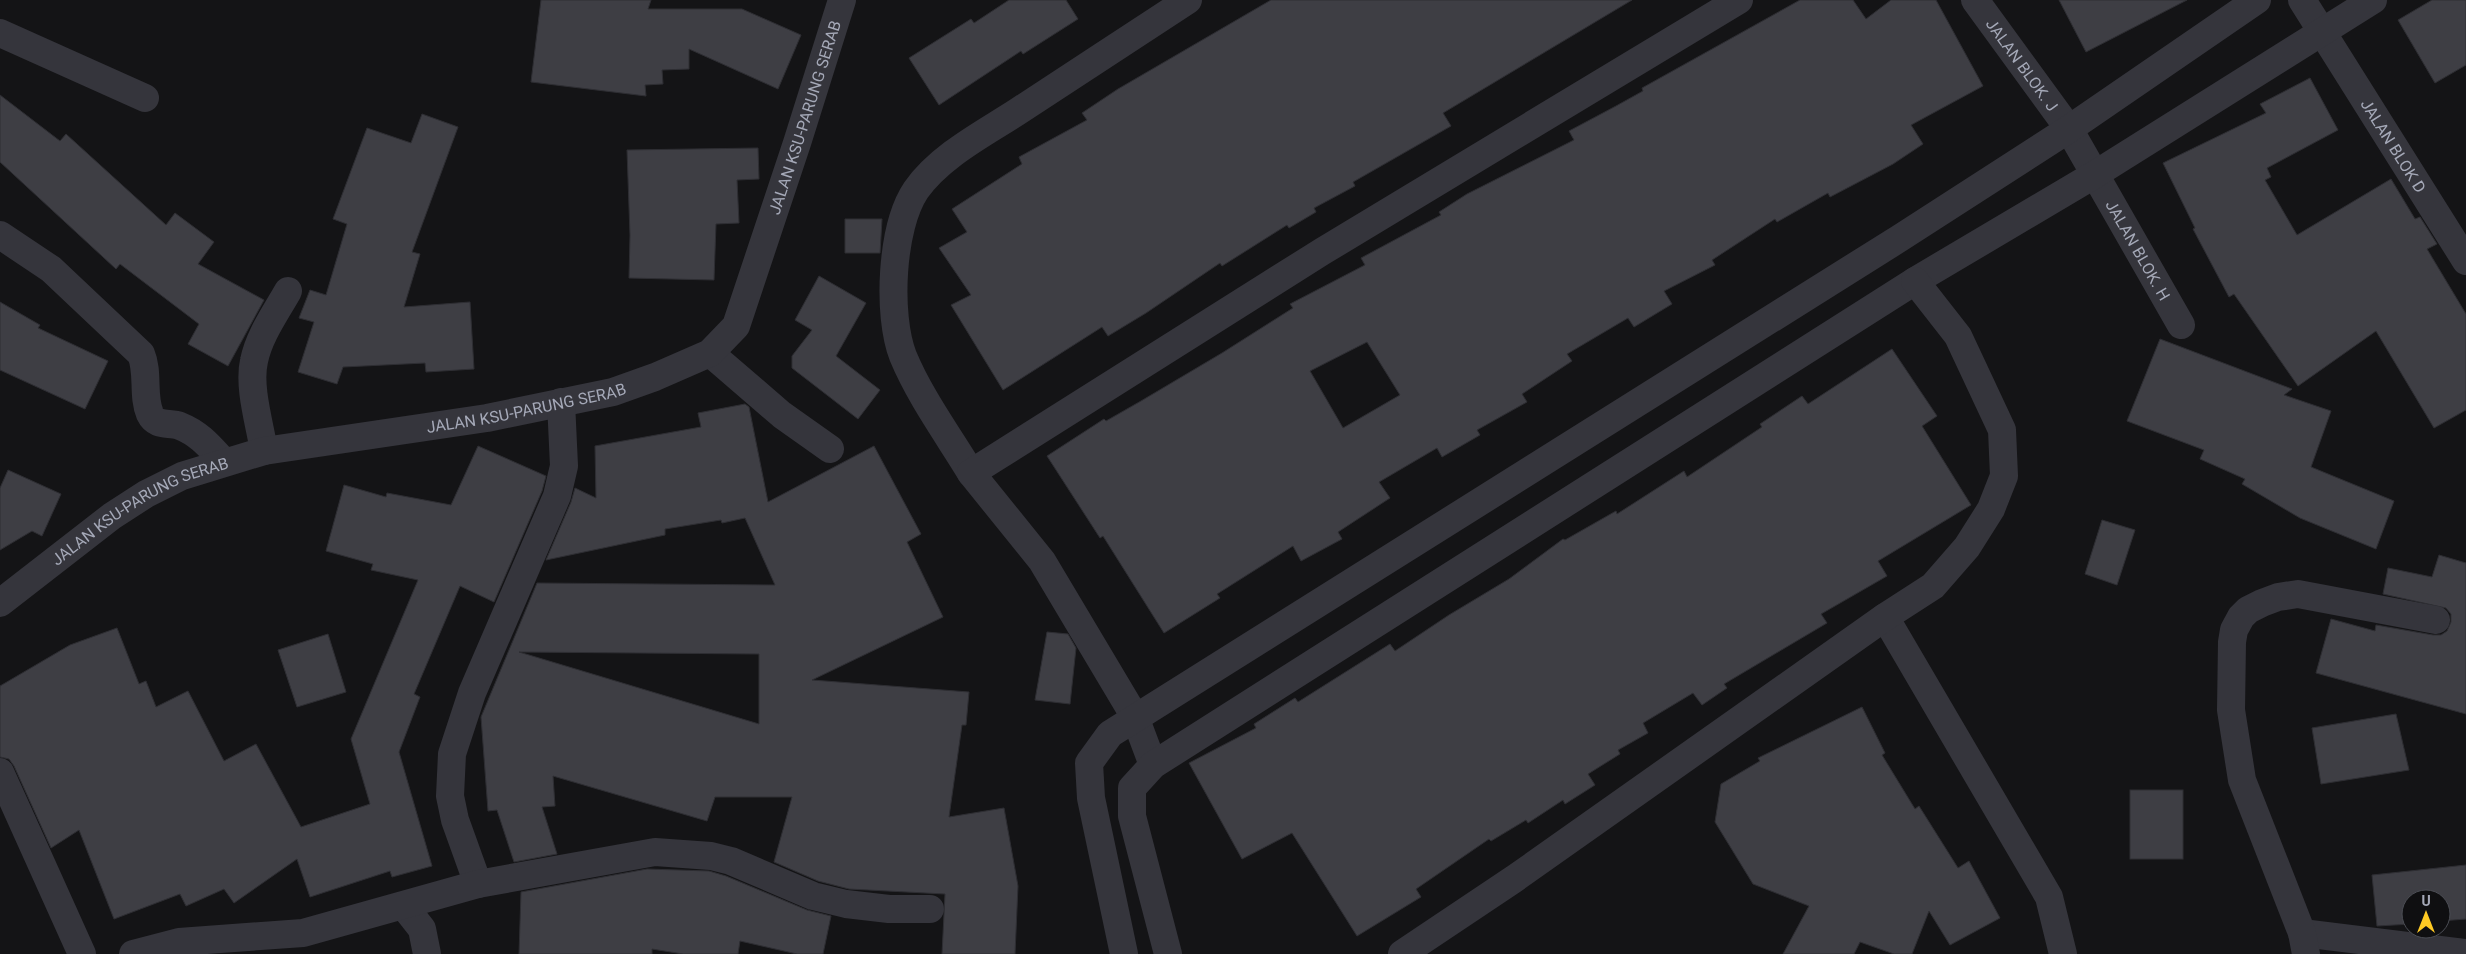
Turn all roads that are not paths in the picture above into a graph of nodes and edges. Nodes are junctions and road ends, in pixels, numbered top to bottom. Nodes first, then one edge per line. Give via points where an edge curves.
1 (842, 0) edge
2 (1188, 0) edge
3 (1739, 0) edge
4 (1975, 0) edge
5 (2257, 0) edge
6 (2302, 0) edge
7 (2373, 0) edge
8 (2323, 32) junction
9 (0, 33) edge
10 (145, 98) dead end
11 (2069, 129) junction
12 (2094, 175) junction
13 (0, 235) edge
14 (2466, 261) edge
15 (1915, 281) junction
16 (288, 291) dead end
17 (2181, 325) dead end
18 (710, 353) junction
19 (561, 402) junction
20 (830, 450) dead end
21 (264, 451) junction
22 (224, 462) junction
23 (971, 473) junction
24 (0, 602) edge
25 (1885, 617) junction
26 (2436, 620) dead end
27 (1135, 717) junction
28 (1153, 765) junction
29 (0, 772) edge
30 (1091, 798) junction
31 (1132, 816) junction
32 (478, 884) junction
33 (404, 906) junction
34 (930, 909) dead end
35 (2304, 944) edge
36 (230, 946) edge
37 (2466, 953) edge
38 (82, 954) edge
39 (133, 954) edge
40 (426, 954) edge
41 (1124, 954) edge
42 (1168, 954) edge
43 (1402, 954) edge
44 (2062, 954) edge

1 - 18 street, JALAN KSU-PARUNG SERAB via 736,326
2 - 23 street via 954,154 916,190 900,230 895,275 895,321 902,354 915,381
3 - 23 street via 1323,251
4 - 11 street, JALAN BLOK. J
5 - 11 street
6 - 8 street, JALAN BLOK D
7 - 8 street
8 - 12 street
8 - 14 street, JALAN BLOK D
9 - 10 street
11 - 12 street, JALAN BLOK. J
11 - 27 street via 1524,476
12 - 15 street
12 - 17 street, JALAN BLOK. H
13 - 22 street via 51,269 141,354 146,370 148,408 153,419 202,437
15 - 25 street via 1958,336 2002,430 2004,476 1991,509 1967,547 1934,586
15 - 28 street
16 - 21 street via 262,336 254,362 252,377
18 - 19 street, JALAN KSU-PARUNG SERAB via 621,389
18 - 20 street via 782,415
19 - 21 street, JALAN KSU-PARUNG SERAB via 478,420
19 - 32 street via 564,466 557,496 472,693 452,754 450,796 455,820
21 - 22 street, JALAN KSU-PARUNG SERAB
22 - 24 street, JALAN KSU-PARUNG SERAB via 182,476 146,494 112,516
23 - 27 street via 1042,561
25 - 43 street via 1514,879
25 - 44 street via 2049,897
26 - 35 street via 2298,594 2278,597 2248,610 2234,630 2231,710 2242,780
27 - 28 street
27 - 30 street via 1110,734 1089,763
28 - 31 street via 1132,788
29 - 38 street
30 - 31 street
30 - 41 street
31 - 42 street
32 - 33 street
32 - 34 street via 655,852 730,861 813,896 846,904 889,910
33 - 36 street via 303,933
33 - 40 street via 422,929
35 - 37 street
36 - 39 street via 179,942

